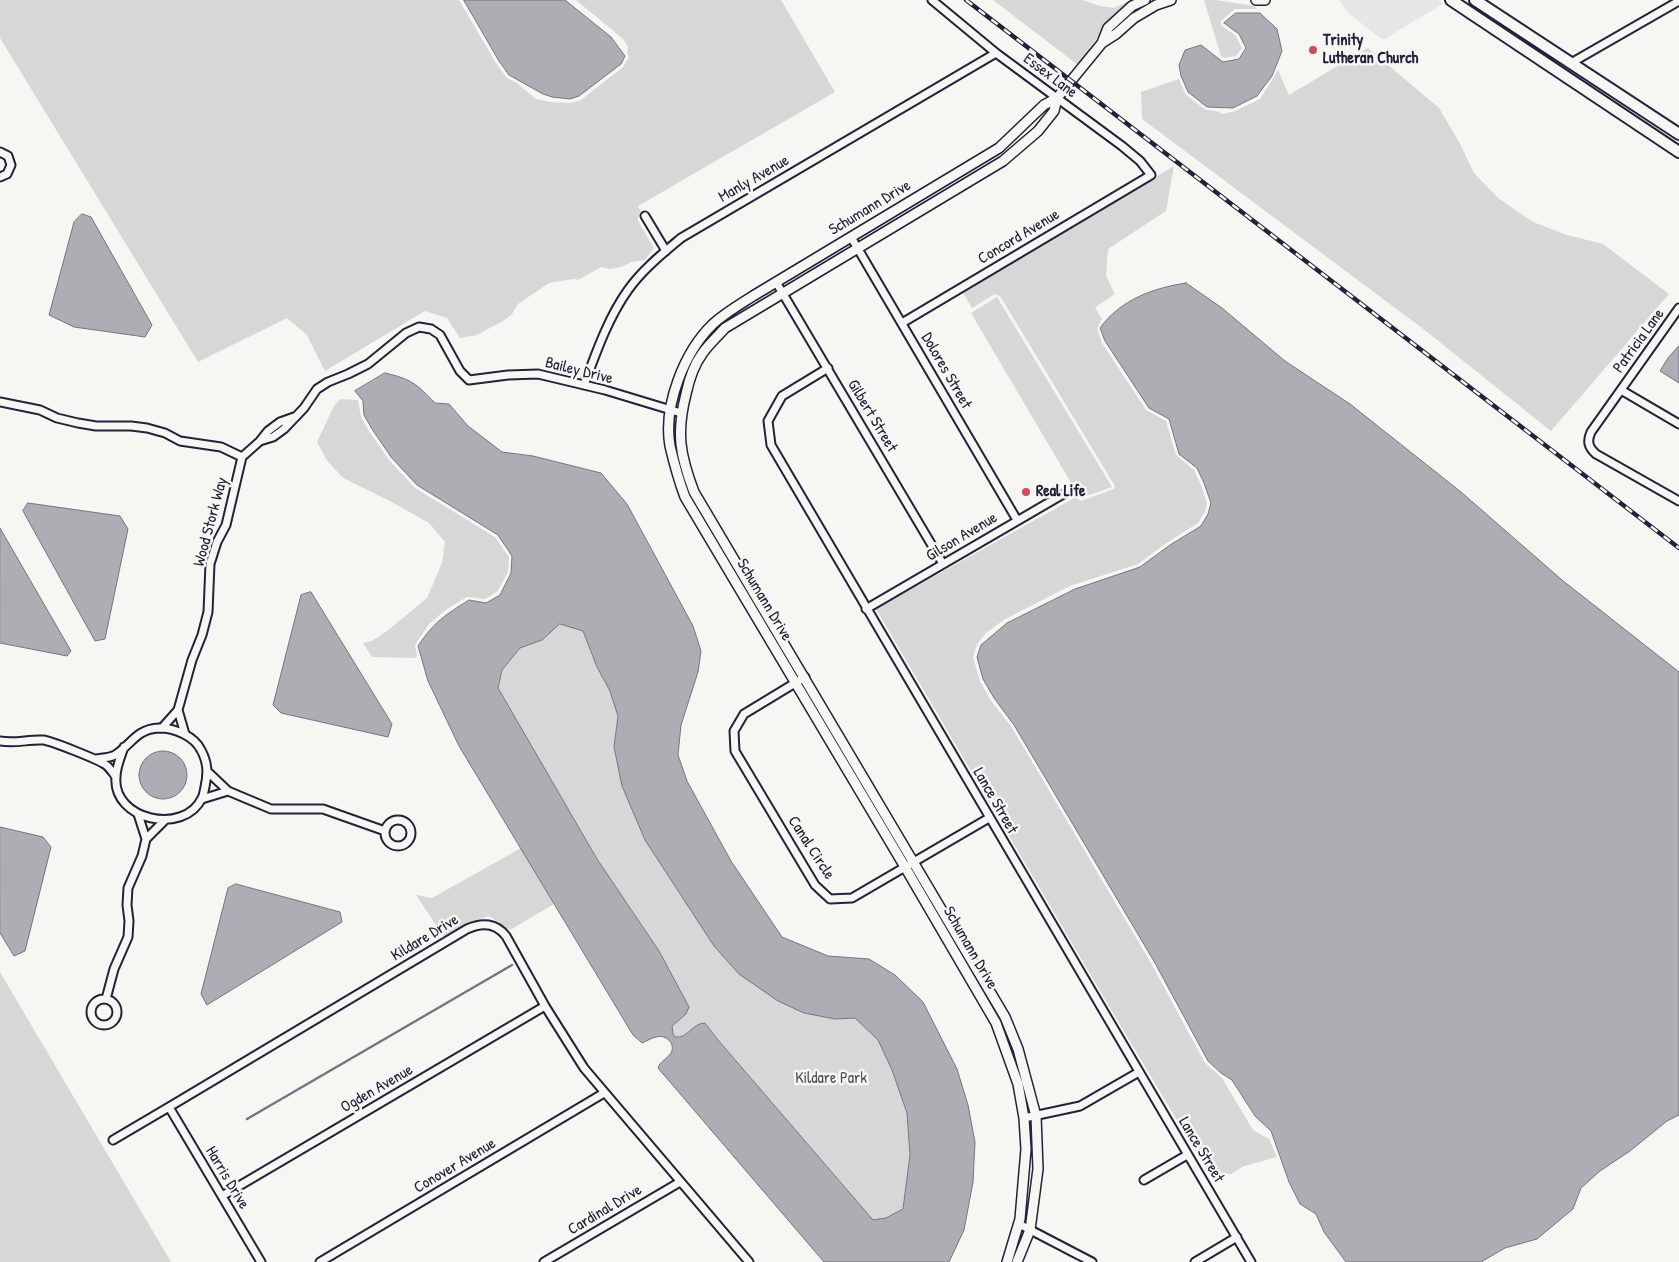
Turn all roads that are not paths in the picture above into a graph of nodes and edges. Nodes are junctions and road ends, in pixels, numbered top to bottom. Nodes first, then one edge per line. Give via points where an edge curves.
1 (932, 0) edge
2 (1145, 0) edge
3 (1171, 0) edge
4 (1256, 0) edge
5 (1265, 0) edge
6 (1451, 0) edge
7 (1475, 0) edge
8 (1679, 1) edge
9 (1102, 43) junction
10 (996, 52) junction
11 (1571, 63) junction
12 (1057, 98) junction
13 (1679, 134) edge
14 (996, 150) junction
15 (0, 152) edge
16 (1679, 152) edge
17 (1004, 161) junction
18 (1151, 175) joint
19 (0, 177) edge
20 (925, 193) junction
21 (932, 204) junction
22 (645, 216) dead end
23 (851, 237) junction
24 (858, 248) junction
25 (666, 251) junction
26 (776, 282) junction
27 (783, 292) junction
28 (1679, 308) edge
29 (902, 324) junction
30 (828, 368) junction
31 (584, 385) junction
32 (1620, 390) junction
33 (0, 402) edge
34 (670, 410) junction
35 (681, 413) junction
36 (1679, 424) edge
37 (242, 457) junction
38 (1072, 489) dead end
39 (1679, 502) edge
40 (1017, 520) junction
41 (943, 564) junction
42 (866, 609) junction
43 (805, 677) junction
44 (796, 683) junction
45 (178, 710) junction
46 (162, 728) junction
47 (184, 734) junction
48 (0, 741) edge
49 (124, 747) junction
50 (96, 759) junction
51 (208, 772) junction
52 (116, 777) junction
53 (228, 791) junction
54 (202, 798) junction
55 (138, 814) junction
56 (989, 818) junction
57 (165, 820) junction
58 (385, 831) dead end
59 (146, 839) junction
60 (909, 864) junction
61 (106, 999) dead end
62 (546, 1006) junction
63 (1139, 1072) junction
64 (604, 1093) junction
65 (169, 1108) junction
66 (1036, 1116) junction
67 (1024, 1118) junction
68 (113, 1140) dead end
69 (1187, 1155) junction
70 (1144, 1180) dead end
71 (680, 1182) junction
72 (222, 1196) junction
73 (1019, 1224) junction
74 (1030, 1230) junction
75 (1237, 1238) junction
76 (261, 1262) edge
77 (320, 1262) edge
78 (544, 1262) edge
79 (749, 1262) edge
80 (1007, 1262) edge
81 (1017, 1262) edge
82 (1092, 1262) edge
83 (1195, 1262) edge
84 (1251, 1262) edge

1 - 10 street, Essex Lane
2 - 9 street, Schumann Drive via 1132,6 1108,28
3 - 9 street, Schumann Drive via 1134,18
4 - 5 street
6 - 16 main road
7 - 11 main road
8 - 11 street
9 - 12 street, Schumann Drive
10 - 12 street, Essex Lane
10 - 25 street, Manly Avenue via 681,238
11 - 13 main road
12 - 14 street, Schumann Drive via 1044,105
12 - 17 street, Schumann Drive via 1054,111 1038,131
12 - 18 street, Essex Lane via 1122,146
14 - 17 street
14 - 20 street, Schumann Drive
15 - 19 street via 8,156 11,165 7,174
17 - 21 street, Schumann Drive
18 - 29 street, Concord Avenue
20 - 21 street
20 - 23 street, Schumann Drive
21 - 24 street, Schumann Drive
22 - 25 street
23 - 24 street, Dolores Street
23 - 26 street, Schumann Drive
24 - 27 street, Schumann Drive
24 - 29 street, Dolores Street
25 - 31 street, Manly Avenue via 628,290 608,326
26 - 27 street, Gilbert Street
26 - 34 street, Schumann Drive via 726,314 698,340 680,376
27 - 30 street, Gilbert Street
27 - 35 street, Schumann Drive via 725,328 702,354 690,379
28 - 32 street, Patricia Lane
29 - 40 street, Dolores Street
30 - 41 street, Gilbert Street
30 - 42 street, Lance Street via 782,396 768,421 771,445
31 - 34 street, Bailey Drive
31 - 37 street, Bailey Drive via 538,374 469,380 460,371 440,335 419,327 368,364 328,382 284,429 260,441
32 - 36 street
32 - 39 street, Patricia Lane via 1591,432 1589,448
33 - 37 street via 40,410 78,423 147,428 180,441 221,447
34 - 35 street, Bailey Drive
34 - 44 street, Schumann Drive via 670,444 685,497
35 - 43 street, Schumann Drive via 679,438 684,466 694,492
37 - 45 street, Wood Stork Way via 226,525 210,564 208,612
38 - 40 street, Gilson Avenue
40 - 41 street, Gilson Avenue
41 - 42 street, Gilson Avenue
42 - 56 street, Lance Street
43 - 44 street, Canal Circle
43 - 60 street, Schumann Drive
44 - 60 street, Schumann Drive
44 - 60 street, Canal Circle via 744,714 734,731 735,752 815,884 830,899 852,898
45 - 46 street, Wood Stork Way
45 - 47 street
46 - 47 street
46 - 49 street via 136,735
47 - 51 street via 200,748
48 - 50 street via 43,740
49 - 50 street via 113,756
49 - 52 street
50 - 52 street
51 - 53 street
51 - 54 street
52 - 55 street via 118,792 126,806
53 - 54 street
53 - 58 street via 271,809 323,809
54 - 57 street via 189,813 178,819
55 - 57 street
55 - 59 street
56 - 60 street, Canal Circle
56 - 63 street, Lance Street
57 - 59 street
59 - 61 street via 128,888 128,937
60 - 66 street, Schumann Drive via 1005,1017 1018,1049
60 - 67 street, Schumann Drive via 996,1023 1018,1084
62 - 64 street, Kildare Drive via 584,1068
62 - 65 street, Kildare Drive via 504,933 492,926 478,925
62 - 72 street, Ogden Avenue
63 - 66 street via 1080,1106
63 - 69 street, Lance Street
64 - 71 street, Kildare Drive
64 - 77 street, Conover Avenue
65 - 68 street, Kildare Drive
65 - 72 street, Harris Drive
66 - 67 street
66 - 74 street, Schumann Drive via 1038,1170
67 - 73 street, Schumann Drive via 1026,1149
69 - 70 street
69 - 75 street, Lance Street
71 - 78 street, Cardinal Drive
71 - 79 street, Kildare Drive
72 - 76 street, Harris Drive
73 - 74 street
73 - 80 street, Schumann Drive
74 - 81 street, Schumann Drive
74 - 82 street
75 - 83 street
75 - 84 street, Lance Street

